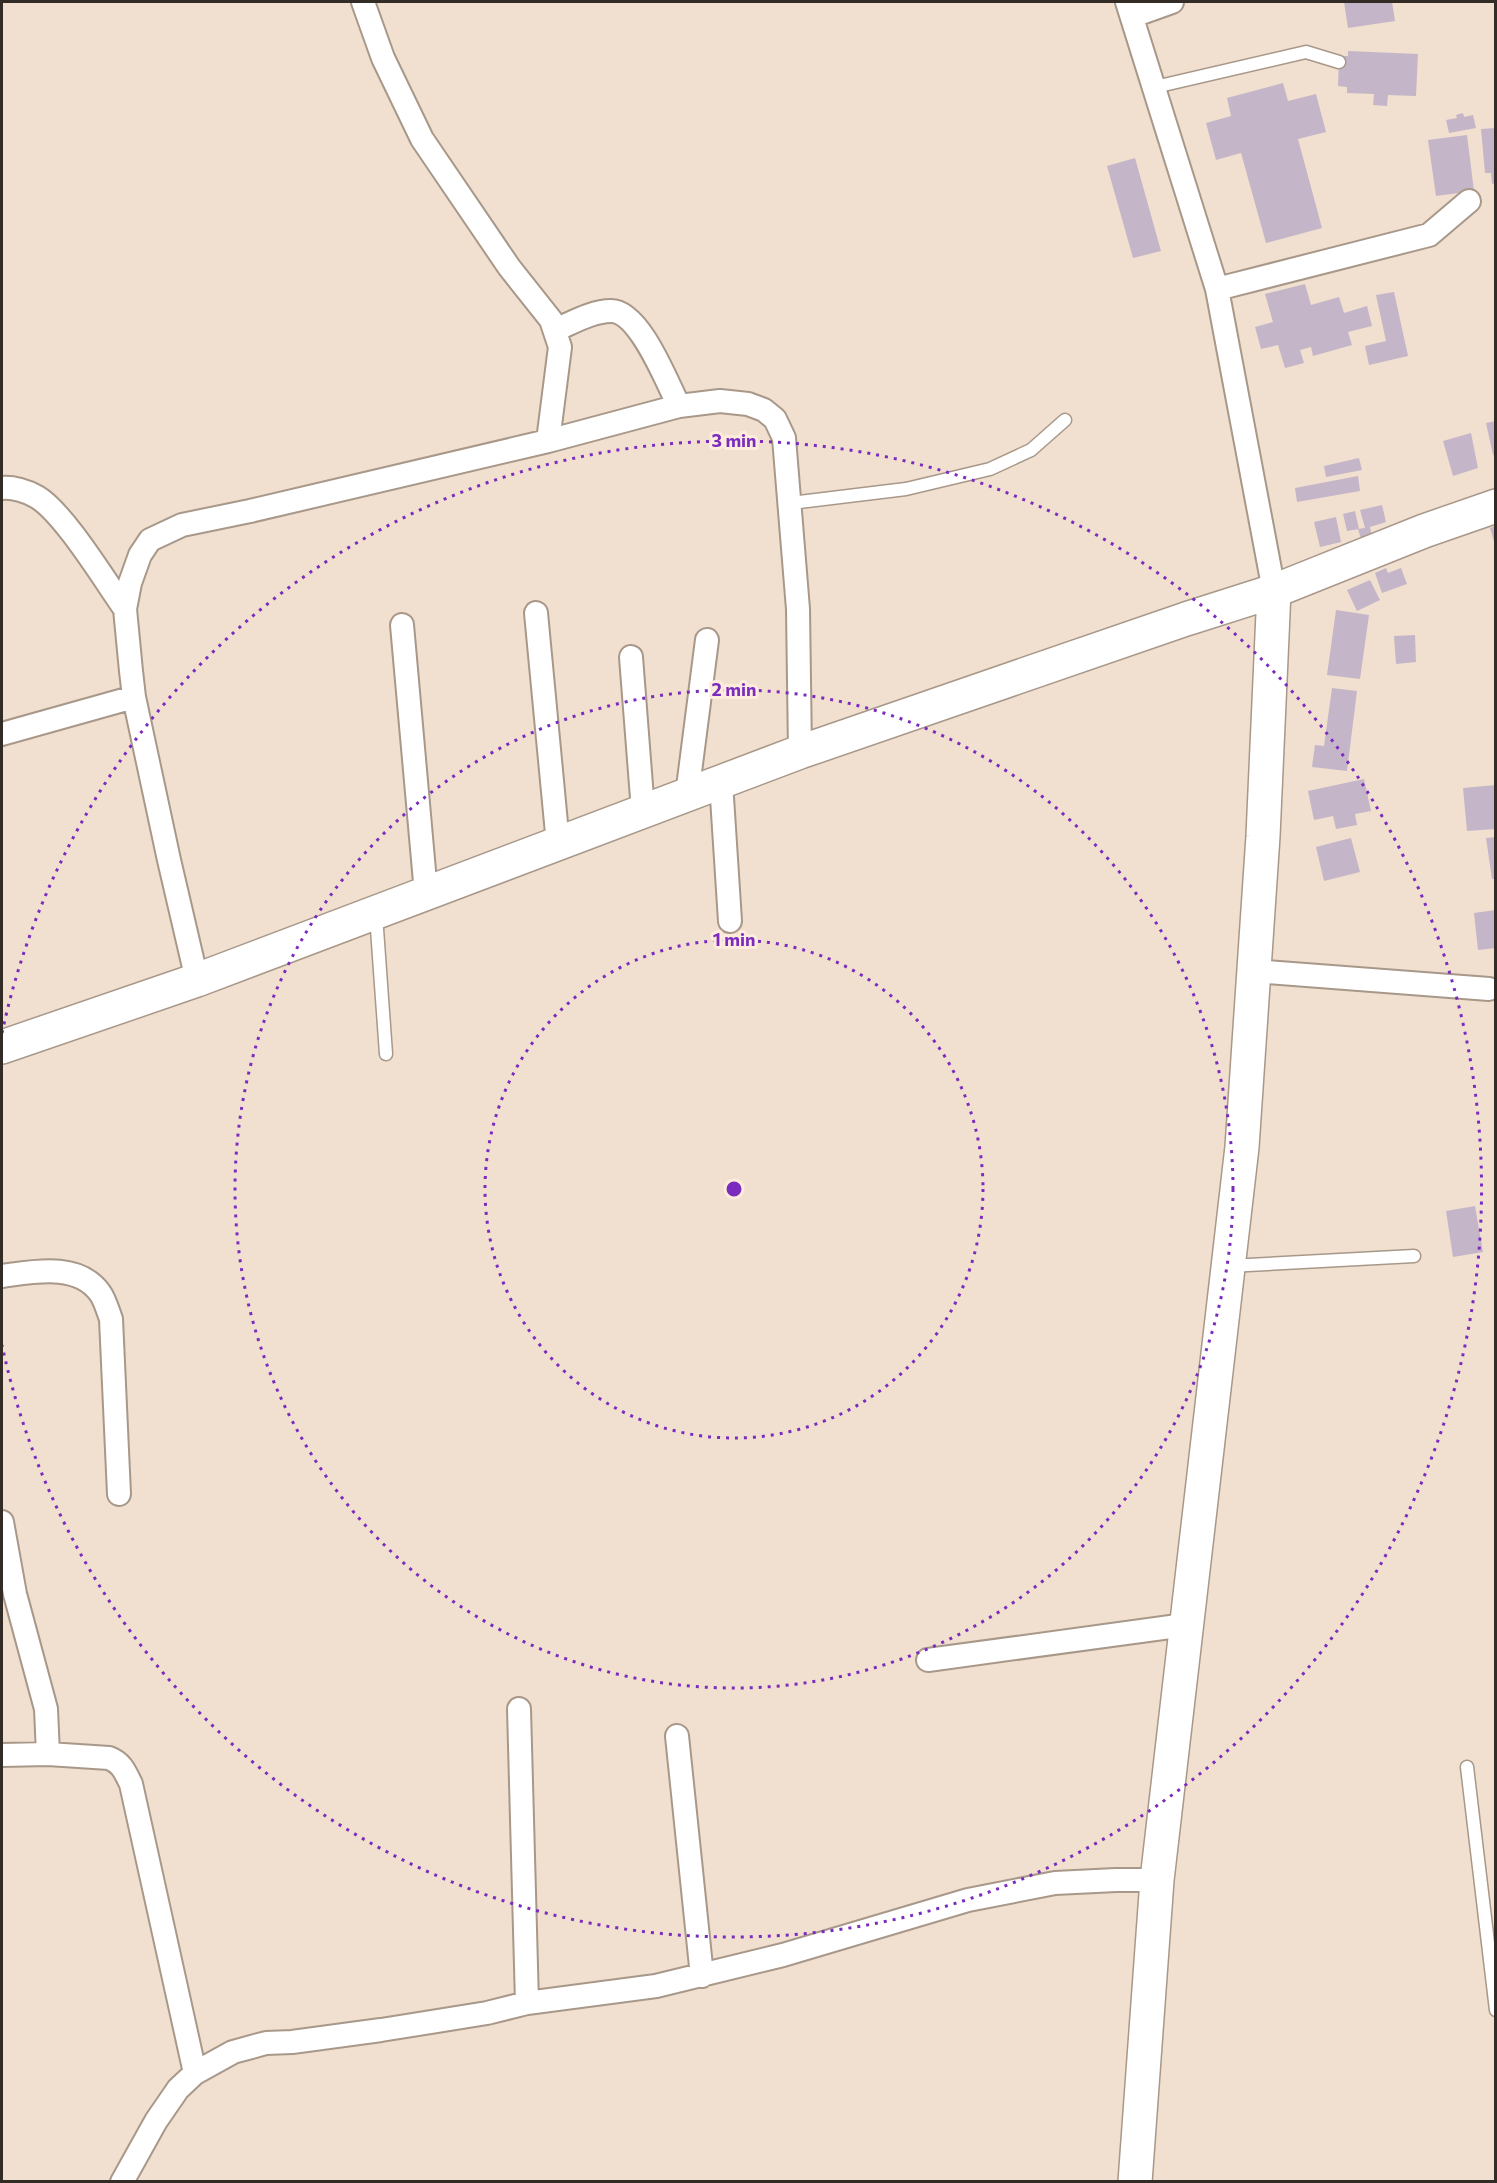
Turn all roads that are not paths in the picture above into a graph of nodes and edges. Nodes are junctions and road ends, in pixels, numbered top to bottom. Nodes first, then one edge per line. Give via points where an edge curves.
1 (363, 2) edge
2 (1169, 2) edge
3 (1130, 9) edge
4 (1339, 62) dead end
5 (1155, 87) junction
6 (1469, 201) dead end
7 (1217, 289) junction
8 (555, 330) junction
9 (679, 406) junction
10 (1065, 420) dead end
11 (548, 441) junction
12 (2, 488) edge
13 (790, 503) junction
14 (1496, 506) edge
15 (1274, 591) junction
16 (125, 609) junction
17 (536, 613) dead end
18 (402, 625) dead end
19 (707, 640) dead end
20 (631, 657) dead end
21 (134, 697) junction
22 (2, 734) edge
23 (800, 752) junction
24 (722, 782) junction
25 (687, 795) junction
26 (643, 811) junction
27 (558, 844) junction
28 (426, 893) junction
29 (375, 912) junction
30 (730, 921) dead end
31 (1253, 971) junction
32 (197, 980) junction
33 (1490, 989) dead end
34 (2, 1047) edge
35 (386, 1054) dead end
36 (1414, 1257) dead end
37 (1228, 1266) junction
38 (2, 1276) edge
39 (119, 1494) dead end
40 (2, 1522) edge
41 (1185, 1625) junction
42 (928, 1660) dead end
43 (519, 1708) dead end
44 (677, 1736) dead end
45 (48, 1754) junction
46 (2, 1755) edge
47 (1467, 1767) dead end
48 (1156, 1880) junction
49 (1491, 1937) edge
50 (702, 1976) junction
51 (527, 2003) junction
52 (1496, 2010) edge
53 (195, 2073) junction
54 (122, 2181) edge
55 (1135, 2181) edge

1 - 8 street via 383,57 422,139
2 - 3 street
3 - 5 street
4 - 5 lane via 1306,52
5 - 7 street
6 - 7 street via 1429,235
7 - 15 street
8 - 9 street via 597,313 623,314 639,328
8 - 11 street via 560,347
9 - 11 street
9 - 13 street via 720,401 748,404 775,419 784,438
10 - 13 lane via 1031,450 990,469 906,489
11 - 16 street via 182,525 150,540 140,555
12 - 16 street via 11,487 37,497 57,515
13 - 23 street via 798,609
14 - 15 main road
15 - 23 main road
15 - 31 main road
16 - 21 street
17 - 27 street
18 - 28 street
19 - 25 street
20 - 26 street
21 - 22 street
21 - 32 street
23 - 24 main road
24 - 25 main road
24 - 30 street
25 - 26 main road
26 - 27 main road
27 - 28 main road
28 - 29 main road
29 - 32 main road
29 - 35 lane
31 - 33 street
31 - 37 main road via 1242,1147
32 - 34 main road
36 - 37 lane
37 - 41 main road
38 - 39 street via 69,1272 85,1279 100,1293 111,1319
40 - 45 street via 15,1594 46,1709
41 - 42 street
41 - 48 main road
43 - 51 street
44 - 50 street
45 - 46 street
45 - 53 street via 109,1758 123,1768 131,1784
47 - 49 lane
48 - 50 street via 1055,1883 968,1900
48 - 55 main road
49 - 52 lane
50 - 51 street
51 - 53 street via 381,2030 266,2043 233,2052
53 - 54 street via 178,2089 156,2121

